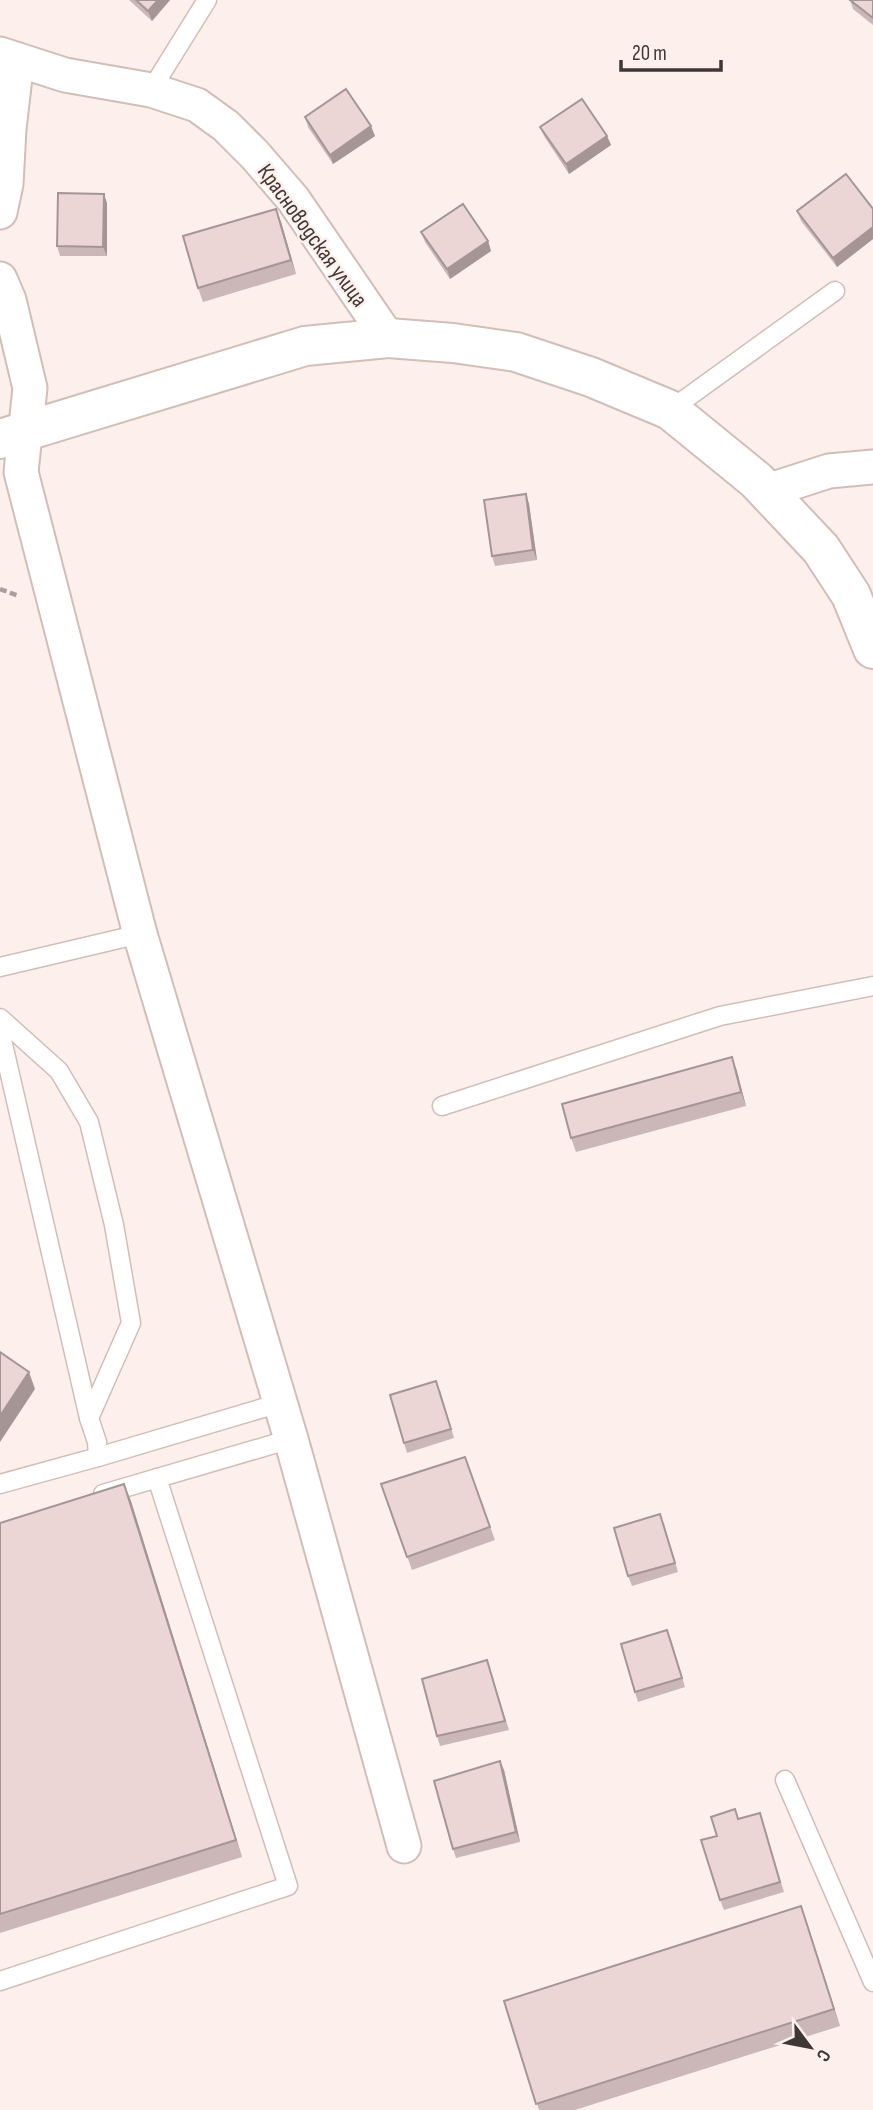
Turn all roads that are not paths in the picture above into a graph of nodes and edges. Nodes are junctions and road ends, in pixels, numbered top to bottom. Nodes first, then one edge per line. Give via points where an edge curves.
1 (207, 0) edge
2 (8, 57) edge
3 (151, 90) junction
4 (0, 212) edge
5 (0, 279) edge
6 (835, 291) dead end
7 (388, 338) junction
8 (670, 410) junction
9 (14, 435) edge
10 (873, 467) edge
11 (873, 489) edge
12 (767, 491) junction
13 (873, 649) edge
14 (140, 934) junction
15 (0, 967) edge
16 (873, 986) edge
17 (0, 1018) edge
18 (0, 1031) edge
19 (442, 1106) dead end
20 (280, 1403) junction
21 (89, 1419) junction
22 (291, 1439) junction
23 (98, 1457) junction
24 (157, 1478) junction
25 (0, 1484) edge
26 (92, 1497) edge
27 (785, 1780) dead end
28 (404, 1846) dead end
29 (0, 1981) edge
30 (873, 1982) edge

1 - 3 lane
2 - 3 street, Красноводская улица via 65,75
2 - 4 street via 9,129
3 - 7 street, Красноводская улица via 197,105 255,155 293,199
5 - 9 street via 30,388
6 - 8 lane
7 - 8 street via 516,352
7 - 9 street via 305,346
8 - 12 street
9 - 14 street
10 - 12 street via 829,471
11 - 12 street
12 - 13 street via 821,549 851,595
14 - 15 lane
14 - 20 street
16 - 19 lane via 720,1016
17 - 21 lane via 59,1071 89,1122 114,1225 131,1323
18 - 21 lane
20 - 22 street
20 - 23 lane
21 - 23 lane
22 - 24 lane
22 - 28 street
23 - 25 lane
24 - 26 lane
24 - 29 lane via 288,1886
27 - 30 lane

